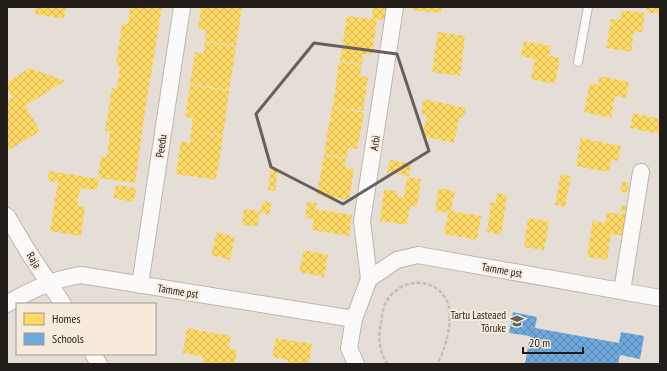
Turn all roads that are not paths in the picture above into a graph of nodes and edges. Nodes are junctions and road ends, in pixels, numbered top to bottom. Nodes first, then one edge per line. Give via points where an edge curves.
1 (182, 7) edge
2 (395, 7) edge
3 (588, 7) edge
4 (578, 62) dead end
5 (641, 172) dead end
6 (7, 216) edge
7 (369, 279) junction
8 (49, 283) junction
9 (140, 285) junction
10 (622, 291) junction
11 (660, 298) edge
12 (62, 303) edge
13 (7, 304) edge
14 (354, 319) junction
15 (94, 355) edge
16 (99, 364) edge
17 (356, 364) edge

1 - 9 street, Peedu
2 - 7 street, Arbi via 362,221
3 - 4 lane
5 - 10 street
6 - 8 street, Raja
7 - 10 street, Tamme pst via 397,260 418,255
7 - 14 street
8 - 9 street, Tamme pst via 81,276
8 - 12 street, Raja
8 - 13 street, Tamme pst
9 - 14 street, Tamme pst
10 - 11 street, Tamme pst
14 - 17 street via 349,348
15 - 16 street

